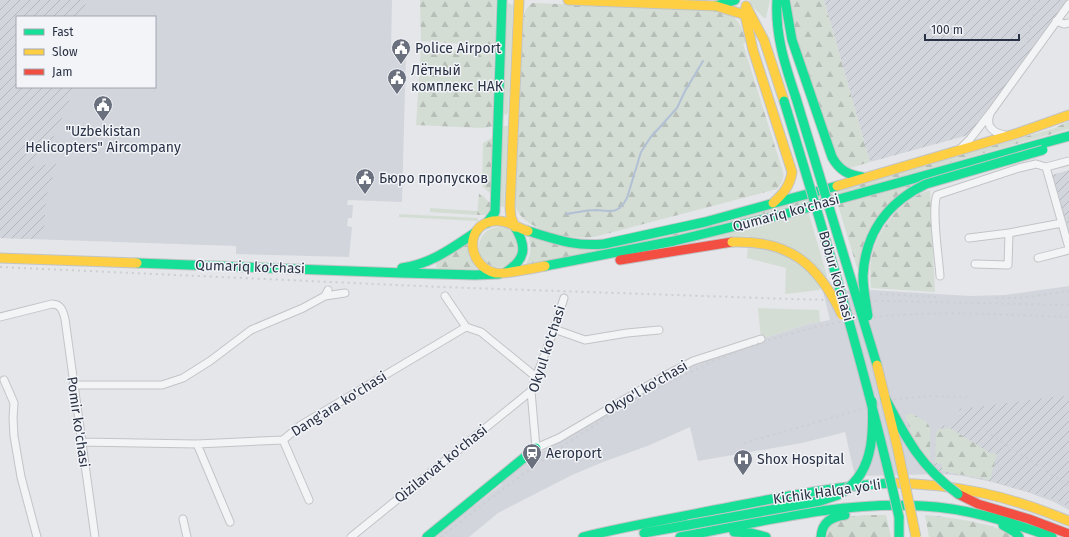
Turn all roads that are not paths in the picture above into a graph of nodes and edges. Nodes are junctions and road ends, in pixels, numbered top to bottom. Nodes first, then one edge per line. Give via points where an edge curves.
1 (502, 0) edge
2 (519, 0) edge
3 (568, 0) edge
4 (735, 0) edge
5 (777, 0) edge
6 (785, 0) edge
7 (1069, 4) edge
8 (716, 6) junction
9 (747, 10) edge
10 (1056, 22) junction
11 (1069, 23) edge
12 (991, 112) junction
13 (1069, 115) edge
14 (498, 120) junction
15 (514, 121) junction
16 (1010, 136) junction
17 (1069, 136) edge
18 (1069, 141) edge
19 (958, 151) junction
20 (830, 153) junction
21 (1069, 160) edge
22 (791, 165) junction
23 (1046, 167) junction
24 (869, 177) junction
25 (770, 205) junction
26 (487, 223) junction
27 (1062, 223) junction
28 (514, 227) junction
29 (476, 232) junction
30 (1009, 233) junction
31 (968, 238) dead end
32 (1069, 249) edge
33 (0, 252) edge
34 (0, 258) edge
35 (1038, 258) dead end
36 (562, 264) junction
37 (975, 264) dead end
38 (499, 274) junction
39 (940, 276) dead end
40 (344, 293) dead end
41 (445, 296) dead end
42 (564, 298) dead end
43 (0, 317) edge
44 (466, 327) junction
45 (554, 329) junction
46 (659, 330) dead end
47 (761, 338) dead end
48 (875, 358) junction
49 (861, 360) junction
50 (536, 377) junction
51 (4, 380) dead end
52 (73, 385) junction
53 (531, 391) junction
54 (885, 398) junction
55 (872, 400) junction
56 (283, 440) junction
57 (81, 442) junction
58 (197, 444) junction
59 (536, 448) junction
60 (309, 500) dead end
61 (900, 505) junction
62 (967, 512) junction
63 (912, 515) junction
64 (899, 517) junction
65 (183, 519) dead end
66 (1069, 521) edge
67 (230, 522) dead end
68 (716, 530) junction
69 (1069, 534) edge
70 (598, 535) edge
71 (37, 537) edge
72 (95, 537) edge
73 (187, 537) edge
74 (352, 537) edge
75 (427, 537) edge
76 (583, 537) edge
77 (618, 537) edge
78 (680, 537) edge
79 (766, 537) edge
80 (821, 537) edge
81 (899, 537) edge
82 (903, 537) edge
83 (916, 537) edge
84 (922, 537) edge
85 (1019, 537) edge
86 (1052, 537) edge

1 - 14 main road
2 - 15 main road
3 - 8 main road
4 - 8 main road
5 - 48 main road, Bobur ko'chasi, bridge via 778,37
6 - 20 main road via 792,40
7 - 10 street
8 - 9 main road
9 - 22 main road via 753,50
9 - 49 main road, Bobur ko'chasi, bridge via 768,50
10 - 11 street
10 - 12 street
12 - 16 street via 988,121 991,128
12 - 19 street
13 - 16 main road, Qumariq ko'chasi
14 - 15 main road
14 - 26 main road via 495,212
15 - 28 main road via 510,207
16 - 19 main road, Qumariq ko'chasi
17 - 36 main road, Qumariq ko'chasi via 780,215 674,241
18 - 48 main road, bridge via 922,186 902,198 885,214 871,238 863,268 864,292
19 - 24 main road, Qumariq ko'chasi
20 - 22 main road via 828,162 814,171 802,171
20 - 24 main road via 837,166 845,173 856,177
21 - 23 street
22 - 25 main road via 792,178 787,190
23 - 27 street
23 - 39 street via 1036,164 1019,168 937,195 935,227
24 - 25 main road, Qumariq ko'chasi
25 - 28 main road, Qumariq ko'chasi via 675,229 594,244 568,243
26 - 28 main road, Qumariq ko'chasi via 499,221
26 - 29 main road, Qumariq ko'chasi
27 - 30 street
27 - 32 street
28 - 38 main road, Qumariq ko'chasi via 523,242 522,257 513,267
29 - 33 main road, Qumariq ko'chasi via 432,261 402,268
29 - 38 main road via 472,246 476,260 487,270
30 - 31 street
30 - 37 street via 1008,265
32 - 35 street
34 - 38 main road, Qumariq ko'chasi via 403,273
36 - 38 main road, Qumariq ko'chasi
36 - 49 main road, bridge via 620,260 709,244 736,242 759,242 780,248 803,262 825,284 841,312
40 - 52 street via 326,293 303,308 251,330 210,361 182,378 162,385
41 - 44 street
42 - 45 street, Okyul ko'chasi
43 - 52 street, Pomir ko'chasi via 52,304 58,305 65,320
44 - 50 street via 481,332
44 - 56 street, Dang'ara ko'chasi via 301,425
45 - 46 street via 586,340
45 - 50 street, Okyul ko'chasi
47 - 59 street, Okyo'l ko'chasi via 693,361 559,438
48 - 54 main road, Bobur ko'chasi, bridge
49 - 55 main road, Bobur ko'chasi, bridge
50 - 53 street, Okyul ko'chasi
51 - 71 street via 14,403 16,450
52 - 57 street, Pomir ko'chasi
53 - 59 street, Okyul ko'chasi
53 - 74 street, Qizilarvat ko'chasi
54 - 63 main road, Bobur ko'chasi, bridge
54 - 69 main road, bridge via 918,458 945,486 978,504
55 - 64 main road, Bobur ko'chasi, bridge
55 - 77 main road, bridge via 874,428 869,457 861,474 845,491 820,501
56 - 58 street, Dang'ara ko'chasi
56 - 60 street
57 - 58 street, Dang'ara ko'chasi
57 - 72 street, Pomir ko'chasi
58 - 67 street
59 - 75 main road
61 - 62 main road, Kichik Halqa yo'li
61 - 68 main road, Kichik Halqa yo'li via 864,506
61 - 80 main road via 834,517 825,524
62 - 85 main road via 1007,526
62 - 86 main road, Kichik Halqa yo'li via 1002,520
63 - 83 main road, Bobur ko'chasi, bridge
63 - 84 main road, bridge
64 - 81 main road
64 - 82 main road, Bobur ko'chasi
65 - 73 street
66 - 70 main road, Kichik Halqa yo'li via 1030,505 989,493 940,485 893,483 826,490
68 - 78 main road, Kichik Halqa yo'li
68 - 79 main road
70 - 76 main road, Kichik Halqa yo'li

